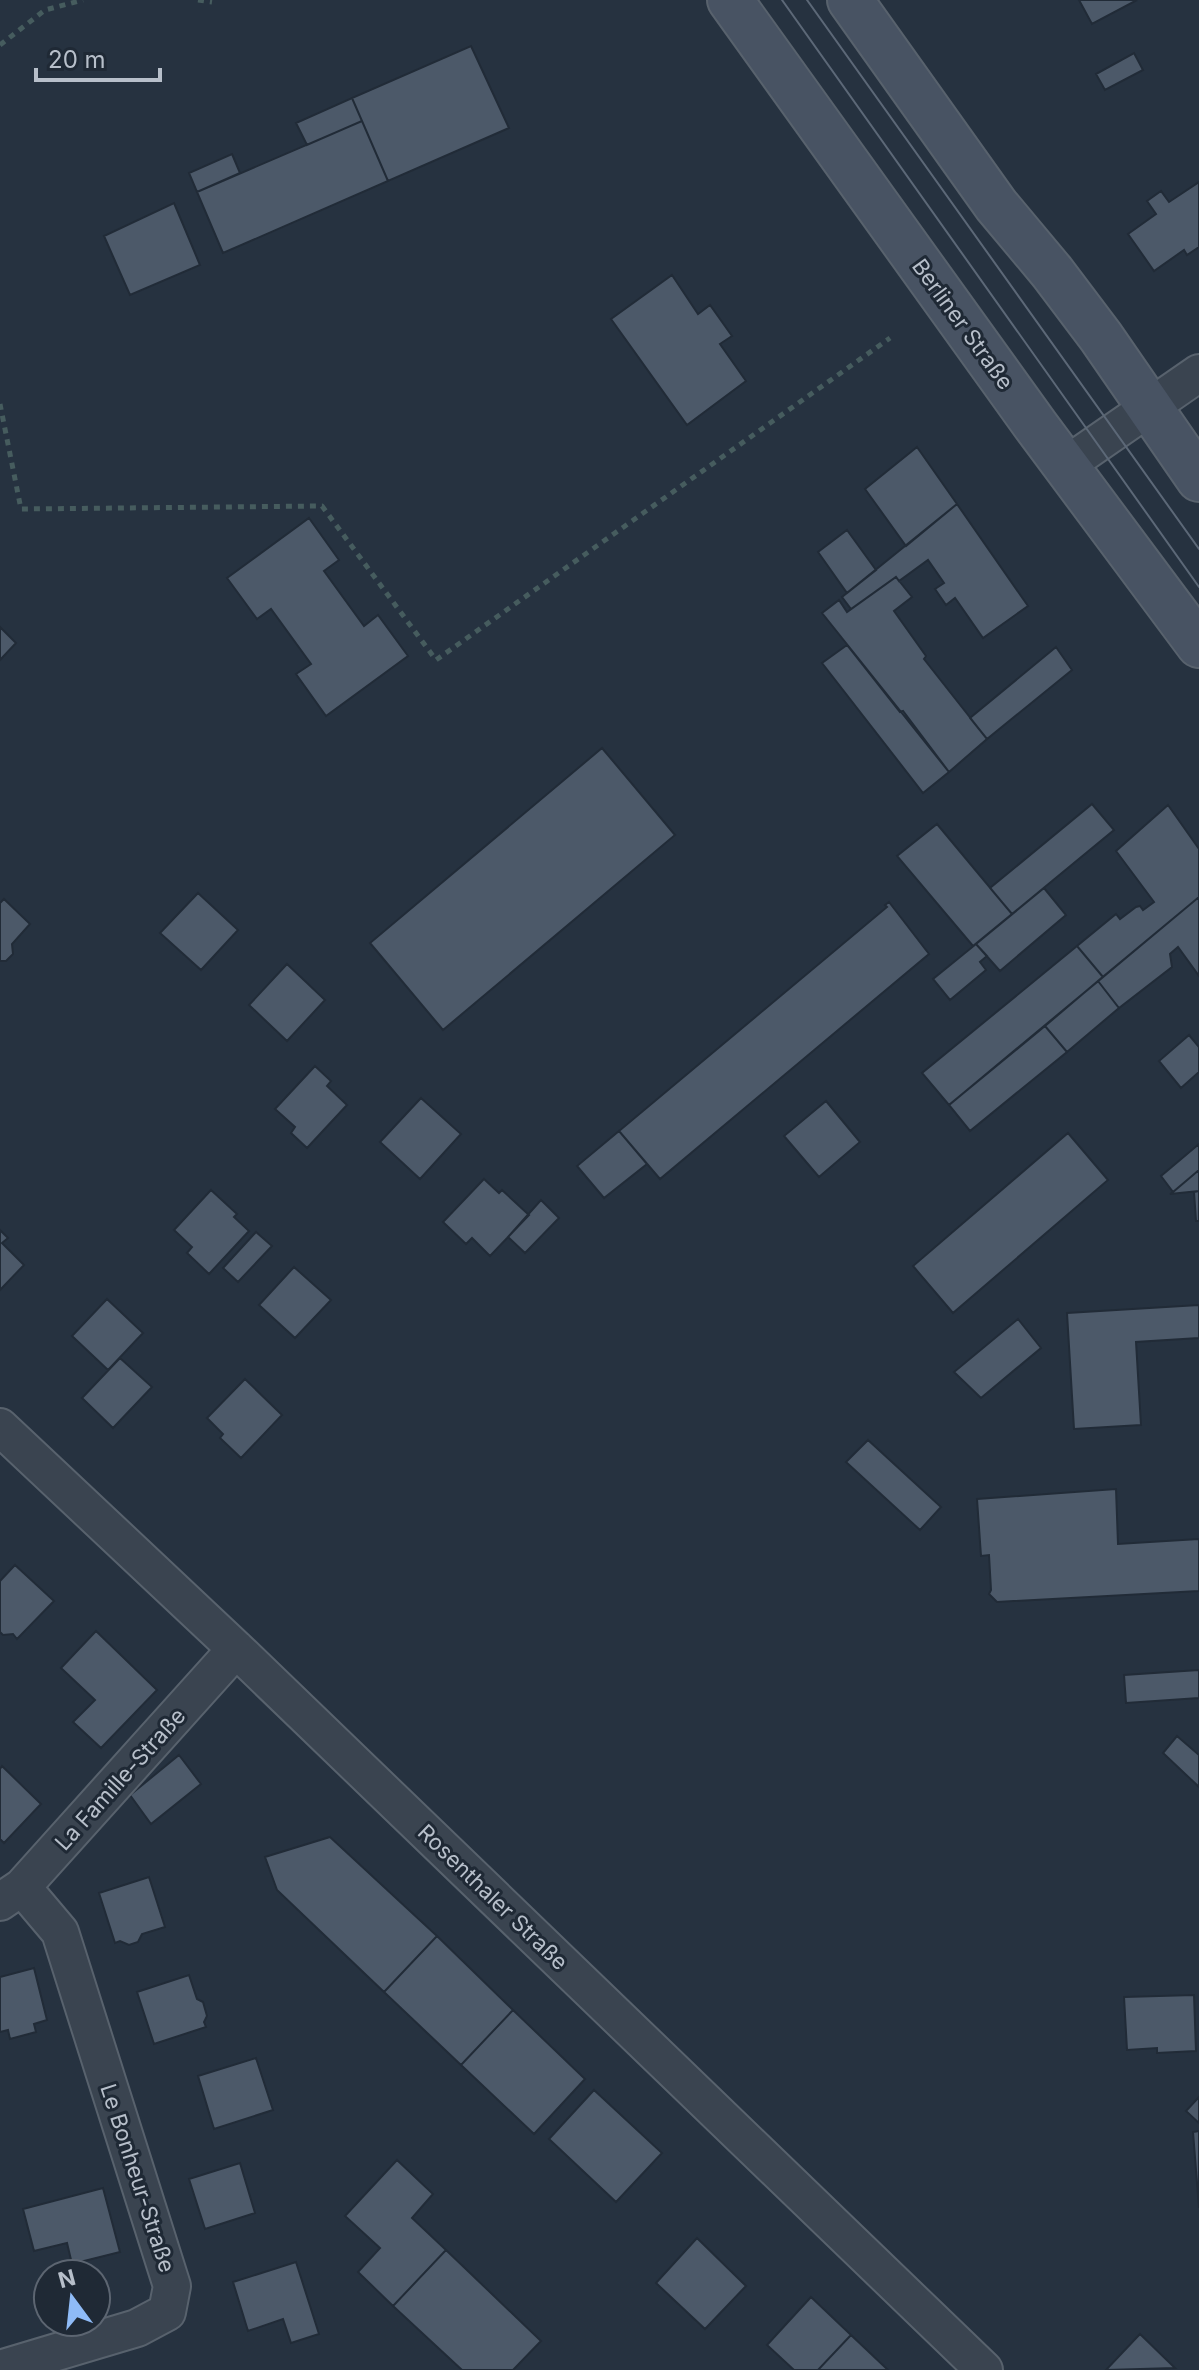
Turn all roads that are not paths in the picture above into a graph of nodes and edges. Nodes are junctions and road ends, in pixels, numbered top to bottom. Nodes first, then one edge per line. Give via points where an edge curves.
1 (730, 0) edge
2 (850, 0) edge
3 (1199, 373) edge
4 (1151, 406) junction
5 (1066, 465) junction
6 (1199, 479) edge
7 (1199, 645) edge
8 (0, 1427) edge
9 (236, 1649) junction
10 (11, 1895) edge
11 (0, 2369) edge
12 (984, 2370) edge

1 - 5 main road, Berliner Straße
2 - 4 main road via 996,205
3 - 4 street
4 - 5 street
4 - 6 main road
5 - 7 main road, Berliner Straße
8 - 9 street, Rosenthaler Straße
9 - 10 street, La Famille-Straße
9 - 12 street, Rosenthaler Straße
10 - 11 street, Le Bonheur-Straße via 60,1932 172,2286 167,2312 137,2328

